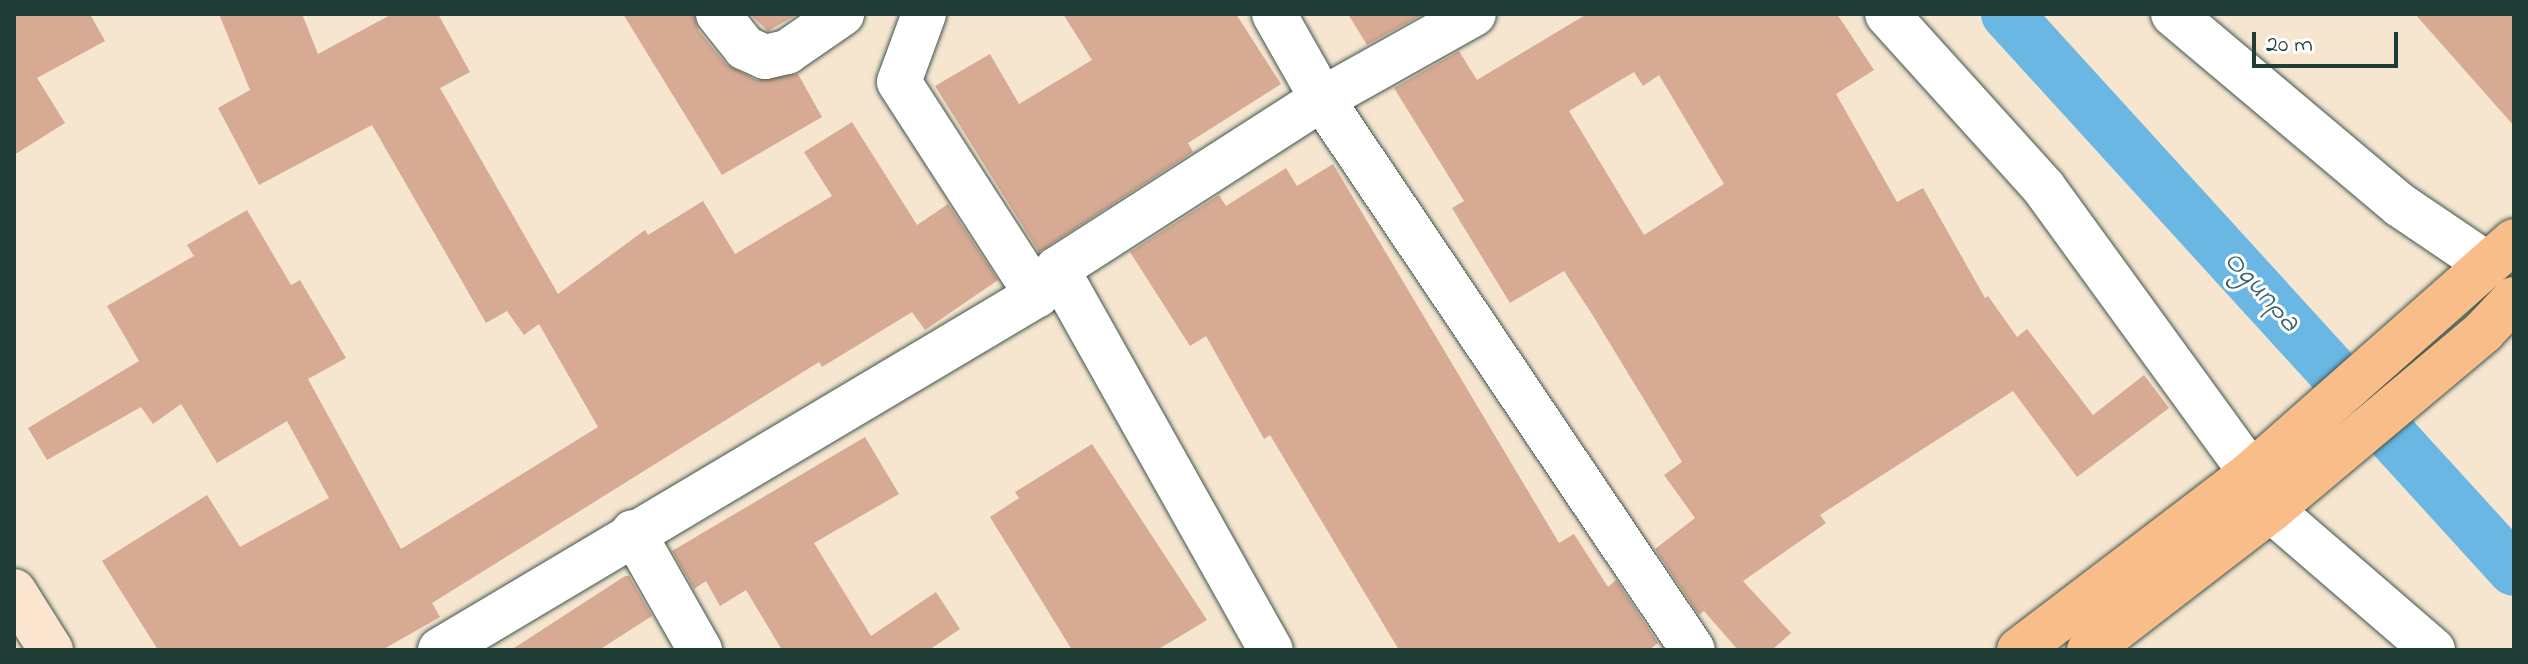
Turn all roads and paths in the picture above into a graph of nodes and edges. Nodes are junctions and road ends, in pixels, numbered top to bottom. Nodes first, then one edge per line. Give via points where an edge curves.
1 (718, 14) edge
2 (842, 14) edge
3 (924, 14) edge
4 (1274, 14) edge
5 (1474, 14) edge
6 (1887, 14) edge
7 (2173, 14) edge
8 (1322, 99) junction
9 (2489, 264) edge
10 (1047, 282) junction
11 (2506, 310) edge
12 (2261, 492) junction
13 (633, 532) junction
14 (14, 591) edge
15 (2068, 609) junction
16 (2092, 648) edge
17 (51, 650) edge
18 (440, 650) edge
19 (700, 650) edge
20 (1271, 650) edge
21 (1693, 650) edge
22 (1997, 650) edge
23 (2019, 650) edge
24 (2433, 650) edge

1 - 2 street via 745,48 765,57 787,52
3 - 10 street via 899,82
4 - 8 street
5 - 8 street
6 - 12 street via 2044,188
7 - 9 street via 2400,205
8 - 10 street
8 - 21 street
9 - 12 highway via 2287,439
10 - 13 street
10 - 20 street
11 - 12 highway via 2305,479
12 - 15 highway
12 - 16 highway
12 - 24 street
13 - 18 street
13 - 19 street
14 - 17 main road
15 - 22 highway
15 - 23 highway

